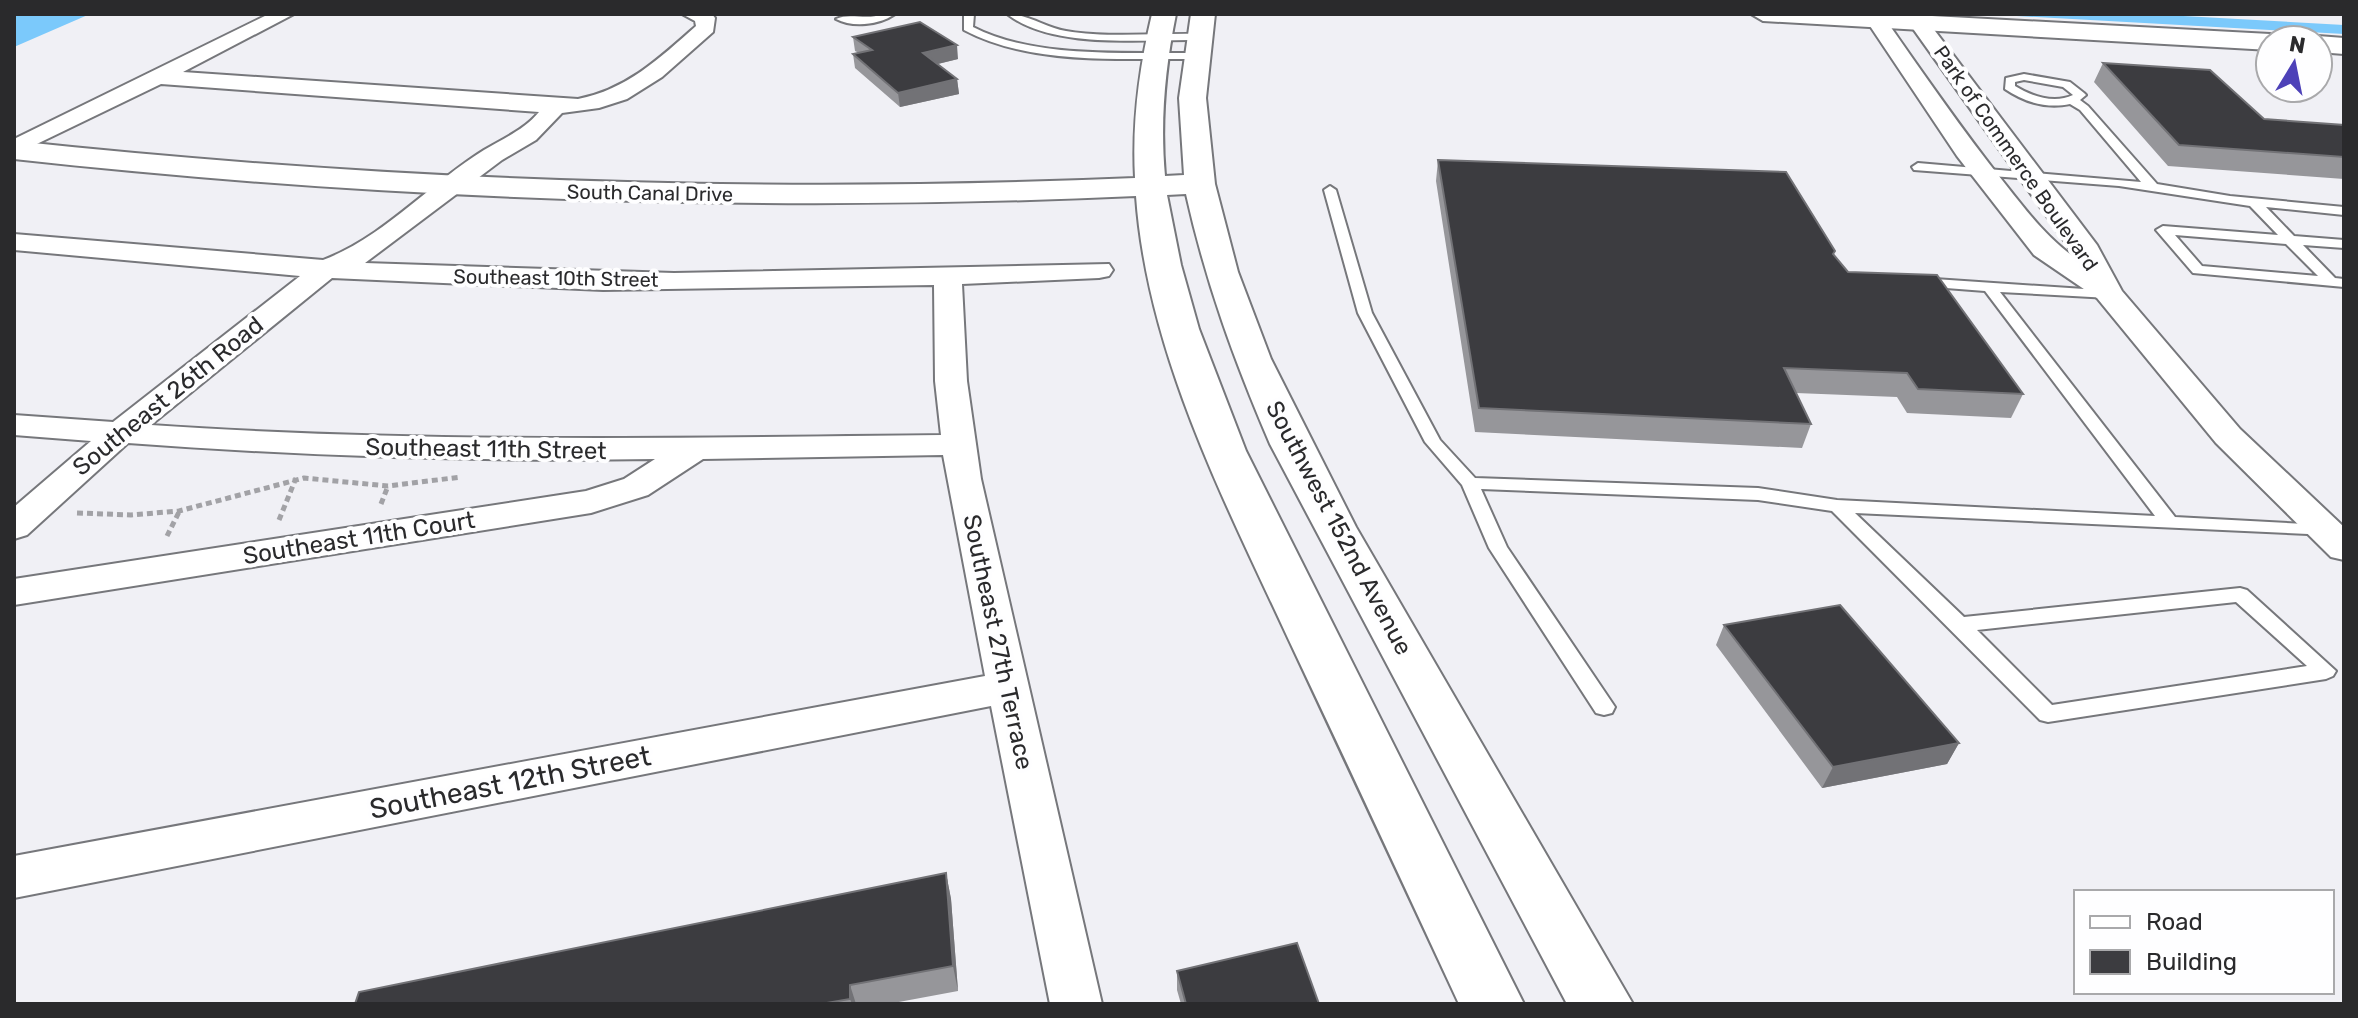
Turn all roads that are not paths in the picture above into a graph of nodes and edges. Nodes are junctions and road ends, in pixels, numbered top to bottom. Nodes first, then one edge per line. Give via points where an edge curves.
1 (284, 14) edge
2 (692, 14) edge
3 (890, 14) edge
4 (969, 14) edge
5 (1012, 14) edge
6 (1763, 14) edge
7 (841, 19) dead end
8 (1876, 20) junction
9 (1919, 23) junction
10 (1042, 29) junction
11 (1159, 35) edge
12 (1199, 36) edge
13 (2254, 41) edge
14 (1003, 42) junction
15 (158, 77) junction
16 (2073, 101) junction
17 (521, 104) junction
18 (554, 106) junction
19 (14, 149) edge
20 (14, 160) edge
21 (102, 161) junction
22 (1918, 167) dead end
23 (1981, 172) junction
24 (2030, 176) junction
25 (417, 184) junction
26 (1200, 184) junction
27 (451, 186) junction
28 (1152, 186) junction
29 (2153, 188) junction
30 (1330, 190) dead end
31 (2222, 199) junction
32 (2344, 199) edge
33 (2255, 204) junction
34 (2344, 211) edge
35 (354, 232) junction
36 (387, 235) junction
37 (2290, 240) junction
38 (14, 242) edge
39 (2344, 244) edge
40 (326, 269) junction
41 (1099, 270) dead end
42 (948, 277) junction
43 (1896, 280) edge
44 (2338, 282) edge
45 (1989, 287) junction
46 (2109, 294) junction
47 (14, 425) edge
48 (120, 433) junction
49 (958, 445) junction
50 (692, 451) junction
51 (1470, 483) junction
52 (1837, 506) junction
53 (2170, 523) junction
54 (14, 527) edge
55 (2334, 539) edge
56 (14, 592) edge
57 (1960, 625) junction
58 (1007, 687) junction
59 (1604, 707) dead end
60 (14, 877) edge
61 (1076, 1004) edge
62 (1492, 1004) edge
63 (1601, 1004) edge

1 - 15 street
2 - 18 street via 705,18 706,28 623,95 589,106
3 - 7 lane via 875,21
4 - 14 lane via 968,28 976,35
5 - 10 lane
6 - 8 street
8 - 9 street
8 - 23 street, Park of Commerce Boulevard
9 - 13 street
9 - 24 street, Park of Commerce Boulevard
10 - 11 lane via 1070,35
10 - 14 lane
11 - 12 lane
11 - 12 lane
11 - 14 lane via 1055,50
11 - 28 street via 1148,121
12 - 26 street, Southwest 152nd Avenue via 1194,115
15 - 17 street
15 - 19 street
16 - 16 lane via 2079,91 2056,81 2024,77 2008,83 2032,98
16 - 29 lane
17 - 18 street
17 - 25 street, Southeast 26th Road
18 - 27 street, Southeast 26th Road via 549,117 513,145
19 - 21 street, South Canal Drive
20 - 21 street, South Canal Drive
21 - 25 street, South Canal Drive
22 - 23 lane
23 - 24 lane
23 - 46 street, Park of Commerce Boulevard via 2044,249
24 - 29 lane
24 - 46 street, Park of Commerce Boulevard via 2087,251
25 - 27 street, South Canal Drive
25 - 35 street, Southeast 26th Road
26 - 28 street, South Canal Drive
26 - 63 street, Southwest 152nd Avenue via 1234,306 1284,429
27 - 28 street, South Canal Drive via 714,195
27 - 36 street, Southeast 26th Road
28 - 62 street via 1176,310 1232,468
29 - 31 lane
30 - 51 lane via 1365,313 1433,442
31 - 32 lane via 2263,193
31 - 33 lane
33 - 34 lane
33 - 37 lane
35 - 36 street
35 - 40 street, Southeast 26th Road via 321,258
36 - 40 street, Southeast 26th Road via 359,256
37 - 39 lane
37 - 44 lane
37 - 44 lane via 2163,230 2198,270
38 - 40 street, Southeast 10th Street
40 - 42 street, Southeast 10th Street via 632,281
40 - 48 street, Southeast 26th Road
41 - 42 street, Southeast 10th Street
42 - 49 street, Southeast 27th Terrace
43 - 45 lane
45 - 46 lane
45 - 53 lane
46 - 55 street, Park of Commerce Boulevard via 2228,436
47 - 48 street, Southeast 11th Street
48 - 50 street, Southeast 11th Street via 356,447
48 - 54 street, Southeast 26th Road
49 - 50 street, Southeast 11th Street
49 - 58 street, Southeast 27th Terrace
50 - 56 street, Southeast 11th Court via 636,487 601,500
51 - 52 lane via 1758,494
51 - 59 lane via 1498,548
52 - 53 lane
52 - 57 lane
53 - 55 lane
57 - 57 lane via 2240,595 2326,671 2048,714
58 - 60 street, Southeast 12th Street
58 - 61 street, Southeast 27th Terrace

